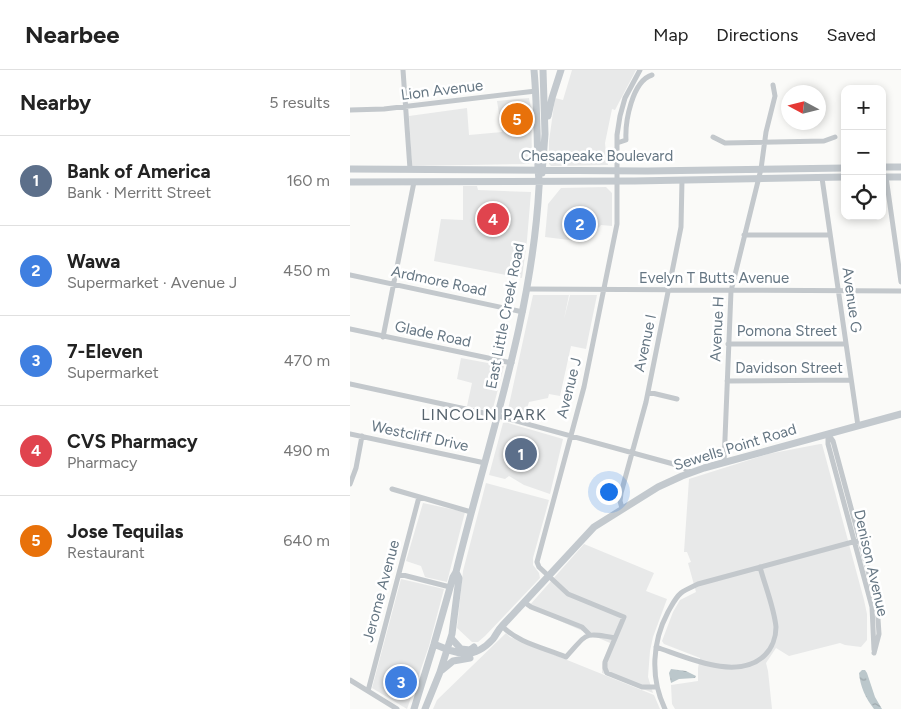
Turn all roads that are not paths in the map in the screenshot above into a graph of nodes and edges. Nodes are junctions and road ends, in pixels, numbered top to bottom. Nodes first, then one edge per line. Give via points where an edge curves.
1 (403, 70) edge
2 (534, 70) edge
3 (543, 70) edge
4 (561, 70) edge
5 (640, 70) edge
6 (652, 75) dead end
7 (773, 85) dead end
8 (536, 91) junction
9 (406, 107) junction
10 (350, 110) edge
11 (545, 134) junction
12 (835, 137) dead end
13 (713, 138) dead end
14 (617, 142) junction
15 (764, 142) junction
16 (886, 167) edge
17 (901, 167) edge
18 (841, 168) edge
19 (761, 169) junction
20 (350, 170) edge
21 (410, 170) junction
22 (540, 171) junction
23 (617, 171) junction
24 (886, 177) edge
25 (901, 177) edge
26 (822, 178) junction
27 (841, 178) edge
28 (758, 179) junction
29 (682, 180) junction
30 (539, 181) junction
31 (617, 181) junction
32 (350, 182) edge
33 (414, 182) junction
34 (886, 189) edge
35 (744, 235) junction
36 (830, 235) junction
37 (350, 275) edge
38 (901, 282) edge
39 (394, 284) junction
40 (527, 289) junction
41 (604, 290) junction
42 (669, 290) junction
43 (731, 291) junction
44 (838, 292) junction
45 (901, 292) edge
46 (523, 312) junction
47 (350, 329) edge
48 (383, 337) junction
49 (728, 344) junction
50 (845, 344) junction
51 (512, 363) junction
52 (850, 380) junction
53 (727, 381) junction
54 (350, 384) edge
55 (648, 392) junction
56 (677, 399) dead end
57 (901, 414) edge
58 (498, 416) junction
59 (858, 426) junction
60 (350, 434) edge
61 (828, 434) junction
62 (570, 435) junction
63 (362, 436) junction
64 (632, 452) junction
65 (485, 463) junction
66 (724, 463) junction
67 (691, 472) junction
68 (350, 484) edge
69 (392, 490) dead end
70 (419, 497) junction
71 (622, 508) junction
72 (471, 512) junction
73 (857, 541) junction
74 (760, 567) junction
75 (456, 572) junction
76 (398, 574) junction
77 (548, 576) junction
78 (450, 587) junction
79 (524, 602) junction
80 (502, 626) junction
81 (495, 633) junction
82 (589, 634) junction
83 (451, 638) junction
84 (615, 638) junction
85 (434, 644) junction
86 (656, 647) junction
87 (482, 648) junction
88 (447, 650) junction
89 (440, 672) junction
90 (350, 680) edge
91 (657, 687) junction
92 (368, 691) junction
93 (397, 709) edge
94 (414, 709) edge
95 (425, 709) edge
96 (665, 709) edge

1 - 9 street
2 - 8 main road, East Little Creek Road
3 - 11 main road, East Little Creek Road
4 - 11 main road
5 - 14 street, Avenue J via 623,104
6 - 14 street via 641,81 632,101 626,140
7 - 15 street, Avenue H via 775,96
8 - 9 street, Lion Avenue
8 - 22 main road, East Little Creek Road
9 - 10 street, Lion Avenue
9 - 21 street
11 - 22 main road, East Little Creek Road
12 - 15 street via 824,141
13 - 15 street via 724,143
14 - 23 street, Avenue J
15 - 19 street, Avenue H
16 - 17 main road
18 - 19 main road, Chesapeake Boulevard
19 - 23 main road, Chesapeake Boulevard
19 - 28 street, Avenue H
20 - 21 main road, Chesapeake Boulevard
21 - 22 main road, Chesapeake Boulevard
22 - 23 main road, Chesapeake Boulevard
22 - 30 main road, East Little Creek Road
23 - 31 street, Avenue J
24 - 25 main road
26 - 27 main road, Chesapeake Boulevard
26 - 28 main road, Chesapeake Boulevard
26 - 36 street, Avenue G
28 - 29 main road, Chesapeake Boulevard
28 - 35 street, Avenue H
29 - 31 main road, Chesapeake Boulevard
29 - 42 street, Avenue I via 681,227
30 - 31 main road, Chesapeake Boulevard
30 - 33 main road, Chesapeake Boulevard
30 - 40 main road, East Little Creek Road
31 - 41 street, Avenue J via 617,224
32 - 33 main road, Chesapeake Boulevard
33 - 39 street
34 - 38 street
35 - 36 street
35 - 43 street, Avenue H
36 - 44 street, Avenue G
37 - 39 street, Ardmore Road
39 - 46 street, Ardmore Road
39 - 48 street
40 - 41 street, Evelyn T Butts Avenue
40 - 46 main road, East Little Creek Road
41 - 42 street, Evelyn T Butts Avenue
41 - 62 street, Avenue J via 584,387
42 - 43 street, Evelyn T Butts Avenue
42 - 55 street, Avenue I
43 - 44 street, Evelyn T Butts Avenue
43 - 49 street, Avenue H
44 - 45 street, Evelyn T Butts Avenue
44 - 50 street, Avenue G
46 - 51 main road, East Little Creek Road
47 - 48 street, Glade Road
48 - 51 street, Glade Road
49 - 50 street, Pomona Street
49 - 53 street, Avenue H
50 - 52 street, Avenue G
51 - 58 main road, East Little Creek Road
52 - 53 street, Davidson Street
52 - 59 street, Avenue G
53 - 66 street, Avenue H
54 - 58 street
55 - 56 street
55 - 64 street, Avenue I
57 - 59 main road, Sewells Point Road
58 - 62 street
58 - 65 main road, East Little Creek Road
59 - 61 main road, Sewells Point Road
60 - 63 street, Westcliff Drive
61 - 66 main road, Sewells Point Road
61 - 73 street, Denison Avenue via 833,441
62 - 64 street
62 - 77 street, Avenue J via 537,559 539,567
63 - 65 street, Westcliff Drive
63 - 68 street
64 - 67 street
64 - 71 street, Avenue I via 620,501
65 - 72 main road, East Little Creek Road
66 - 67 main road, Sewells Point Road
67 - 71 main road, Sewells Point Road
69 - 70 street
70 - 72 street
70 - 76 street, Jerome Avenue
71 - 77 main road, Sewells Point Road via 594,527
72 - 75 main road, East Little Creek Road
73 - 73 street, Denison Avenue via 872,607 874,653 879,634 878,608
73 - 74 street
74 - 86 street via 698,584 682,592 666,616
74 - 86 street via 776,629 771,647 759,660 742,666 714,666
75 - 78 main road, East Little Creek Road
75 - 83 main road, East Little Creek Road via 459,578
76 - 78 street
76 - 92 street, Jerome Avenue
77 - 79 main road, Sewells Point Road
77 - 84 street, Avenue J via 572,596 624,617
78 - 85 main road, East Little Creek Road
79 - 80 main road, Sewells Point Road
79 - 82 street via 582,627
80 - 81 main road, Sewells Point Road
80 - 82 street via 518,638 566,657
81 - 83 main road via 470,650 459,648
81 - 87 main road, Sewells Point Road via 494,638
82 - 84 street
83 - 88 main road, East Little Creek Road
84 - 91 street via 605,670 642,687
85 - 88 main road
85 - 94 main road, East Little Creek Road
86 - 91 street
87 - 88 main road via 463,655
87 - 89 main road via 469,658 453,661
88 - 89 main road, East Little Creek Road
89 - 95 main road, East Little Creek Road
90 - 92 street
91 - 96 street
92 - 93 street

